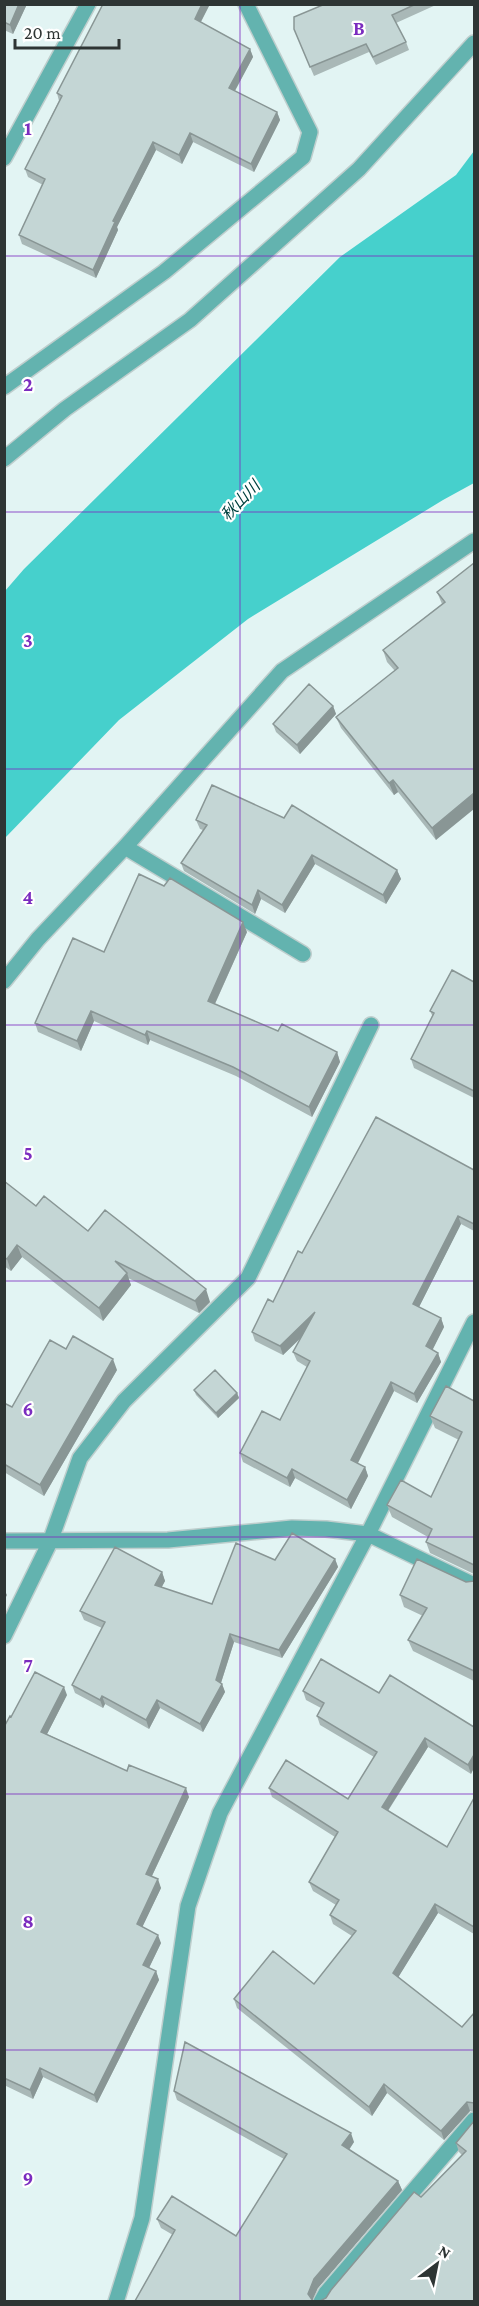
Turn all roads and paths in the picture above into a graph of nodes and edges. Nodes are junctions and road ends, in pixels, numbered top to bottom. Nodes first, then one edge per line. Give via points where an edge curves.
1 (88, 4) edge
2 (246, 4) edge
3 (474, 44) edge
4 (4, 158) edge
5 (4, 387) edge
6 (4, 459) edge
7 (474, 541) edge
8 (125, 847) junction
9 (303, 954) dead end
10 (4, 981) edge
11 (371, 1025) dead end
12 (474, 1322) edge
13 (368, 1534) junction
14 (4, 1541) edge
15 (50, 1542) junction
16 (474, 1586) edge
17 (4, 1636) edge
18 (474, 2120) edge
19 (116, 2301) edge
20 (321, 2301) edge

1 - 4 street
2 - 5 street via 310,132 303,157 164,272
3 - 6 street via 359,169 199,312 65,409
7 - 8 street via 282,671
8 - 9 street
8 - 10 street
11 - 15 street via 248,1278 124,1401 80,1458
12 - 13 street
13 - 15 street via 292,1528 168,1540
13 - 16 street
13 - 19 street via 220,1813 188,1906 142,2218
14 - 15 street
15 - 17 street
18 - 20 street

